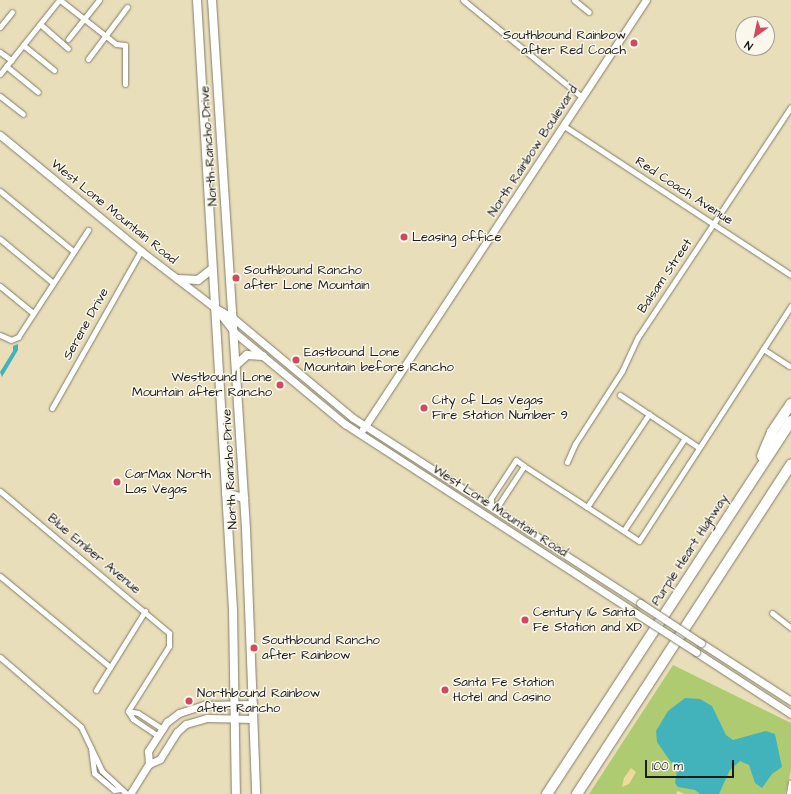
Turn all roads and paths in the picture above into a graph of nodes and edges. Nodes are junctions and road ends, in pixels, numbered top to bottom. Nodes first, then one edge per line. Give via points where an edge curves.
1 (60, 0) edge
2 (99, 0) edge
3 (197, 0) edge
4 (207, 0) edge
5 (212, 0) edge
6 (463, 0) edge
7 (574, 0) edge
8 (646, 0) edge
9 (127, 7) dead end
10 (213, 11) junction
11 (12, 12) dead end
12 (589, 12) dead end
13 (83, 19) junction
14 (40, 24) junction
15 (0, 26) edge
16 (105, 36) junction
17 (68, 39) dead end
18 (23, 45) junction
19 (68, 48) dead end
20 (0, 52) edge
21 (88, 59) dead end
22 (11, 60) junction
23 (6, 66) junction
24 (54, 70) dead end
25 (0, 74) edge
26 (126, 84) dead end
27 (38, 92) dead end
28 (0, 96) edge
29 (582, 97) junction
30 (791, 107) edge
31 (23, 114) dead end
32 (564, 126) junction
33 (0, 135) edge
34 (0, 192) edge
35 (713, 224) junction
36 (88, 230) dead end
37 (0, 239) edge
38 (141, 250) junction
39 (73, 251) junction
40 (212, 269) junction
41 (791, 275) edge
42 (178, 279) junction
43 (52, 282) junction
44 (0, 286) edge
45 (791, 306) edge
46 (214, 307) junction
47 (33, 313) junction
48 (233, 318) junction
49 (234, 332) junction
50 (0, 335) edge
51 (763, 349) junction
52 (263, 356) junction
53 (236, 365) junction
54 (789, 366) dead end
55 (620, 395) dead end
56 (791, 404) edge
57 (52, 408) dead end
58 (649, 414) junction
59 (791, 421) edge
60 (365, 426) junction
61 (360, 434) junction
62 (685, 438) junction
63 (698, 447) junction
64 (399, 448) junction
65 (394, 456) junction
66 (411, 456) junction
67 (567, 462) dead end
68 (406, 464) junction
69 (791, 464) edge
70 (524, 466) junction
71 (442, 476) junction
72 (753, 478) junction
73 (450, 481) junction
74 (437, 484) junction
75 (444, 489) junction
76 (0, 491) edge
77 (226, 493) junction
78 (473, 496) junction
79 (244, 498) junction
80 (468, 504) junction
81 (491, 507) junction
82 (587, 507) junction
83 (485, 515) junction
84 (624, 530) junction
85 (0, 576) edge
86 (145, 611) junction
87 (772, 613) dead end
88 (791, 628) edge
89 (0, 657) edge
90 (110, 667) junction
91 (96, 690) dead end
92 (791, 701) edge
93 (234, 704) junction
94 (253, 704) junction
95 (791, 714) edge
96 (234, 718) junction
97 (253, 719) junction
98 (160, 732) junction
99 (91, 748) junction
100 (149, 764) junction
101 (791, 782) edge
102 (120, 789) junction
103 (129, 794) edge
104 (236, 794) edge
105 (256, 794) edge
106 (547, 794) edge
107 (577, 794) edge
108 (789, 794) edge

1 - 13 street
1 - 14 street
2 - 13 street
3 - 40 main road, North Rancho Drive
4 - 10 main road
5 - 10 main road, North Rancho Drive
6 - 29 street
7 - 12 street
8 - 29 main road, North Rainbow Boulevard
9 - 16 street
10 - 48 main road, North Rancho Drive
11 - 15 street
13 - 16 street
13 - 17 street
14 - 18 street
14 - 19 street
16 - 21 street
16 - 26 street via 116,44 125,45
18 - 22 street
18 - 24 street
20 - 22 street
22 - 23 street
23 - 25 street
23 - 27 street
28 - 31 street
29 - 32 main road, North Rainbow Boulevard
30 - 35 street, Balsam Street
32 - 35 street, Red Coach Avenue
32 - 60 main road, North Rainbow Boulevard
33 - 38 main road, West Lone Mountain Road
34 - 39 street
35 - 41 street, Red Coach Avenue
35 - 67 street, Balsam Street via 638,337 622,371 575,444
36 - 39 street
37 - 43 street
38 - 42 main road, West Lone Mountain Road
38 - 57 street, Serene Drive
39 - 43 street
40 - 42 main road via 198,280
40 - 46 main road, North Rancho Drive
42 - 46 main road, West Lone Mountain Road
43 - 47 street
44 - 47 street
45 - 51 street
46 - 48 main road, West Lone Mountain Road
46 - 49 main road, West Lone Mountain Road
46 - 77 main road, North Rancho Drive
47 - 50 street via 18,337 10,340
48 - 49 main road, North Rancho Drive
48 - 60 main road, West Lone Mountain Road
49 - 52 main road, West Lone Mountain Road
49 - 53 main road, North Rancho Drive
51 - 54 street
51 - 63 street
52 - 53 main road via 247,355
52 - 61 main road, West Lone Mountain Road
53 - 79 main road, North Rancho Drive
55 - 58 street
56 - 72 highway via 772,432
58 - 62 street
58 - 82 street
59 - 72 highway, Purple Heart Highway
60 - 61 main road, North Rainbow Boulevard
60 - 64 main road, West Lone Mountain Road
61 - 65 main road, West Lone Mountain Road
62 - 63 street
62 - 84 street
63 - 84 street via 697,453 639,541
64 - 65 main road
64 - 66 main road, West Lone Mountain Road
65 - 68 main road, West Lone Mountain Road
66 - 68 main road
66 - 71 main road, West Lone Mountain Road
68 - 74 main road, West Lone Mountain Road
69 - 107 highway
70 - 81 street via 499,504
70 - 81 street via 516,460 491,498
70 - 82 street
71 - 73 main road, West Lone Mountain Road
71 - 74 main road
72 - 106 highway, Purple Heart Highway
73 - 75 main road
73 - 78 main road, West Lone Mountain Road
74 - 75 main road, West Lone Mountain Road
75 - 80 main road, West Lone Mountain Road
76 - 86 street, Blue Ember Avenue
77 - 79 main road
77 - 93 main road, North Rancho Drive via 233,609
78 - 80 main road
78 - 81 main road, West Lone Mountain Road
79 - 94 main road, North Rancho Drive
80 - 83 main road, West Lone Mountain Road
81 - 83 main road
81 - 92 main road, West Lone Mountain Road, bridge
82 - 84 street
83 - 95 main road, West Lone Mountain Road, bridge
85 - 90 street
86 - 90 street
86 - 98 street, Blue Ember Avenue via 166,628 171,637 169,646 128,711 138,713
87 - 88 street
89 - 99 street via 81,727
90 - 91 street
93 - 94 main road
93 - 96 main road, North Rancho Drive
93 - 98 main road via 190,708 179,712
94 - 97 main road, North Rancho Drive
96 - 97 main road
96 - 100 main road via 207,718 186,724 177,732 160,759
96 - 104 main road, North Rancho Drive
97 - 105 main road, North Rancho Drive
98 - 100 main road via 148,751
99 - 102 street via 102,771
99 - 102 street via 94,773 114,790
100 - 103 main road
101 - 108 street
102 - 103 street

